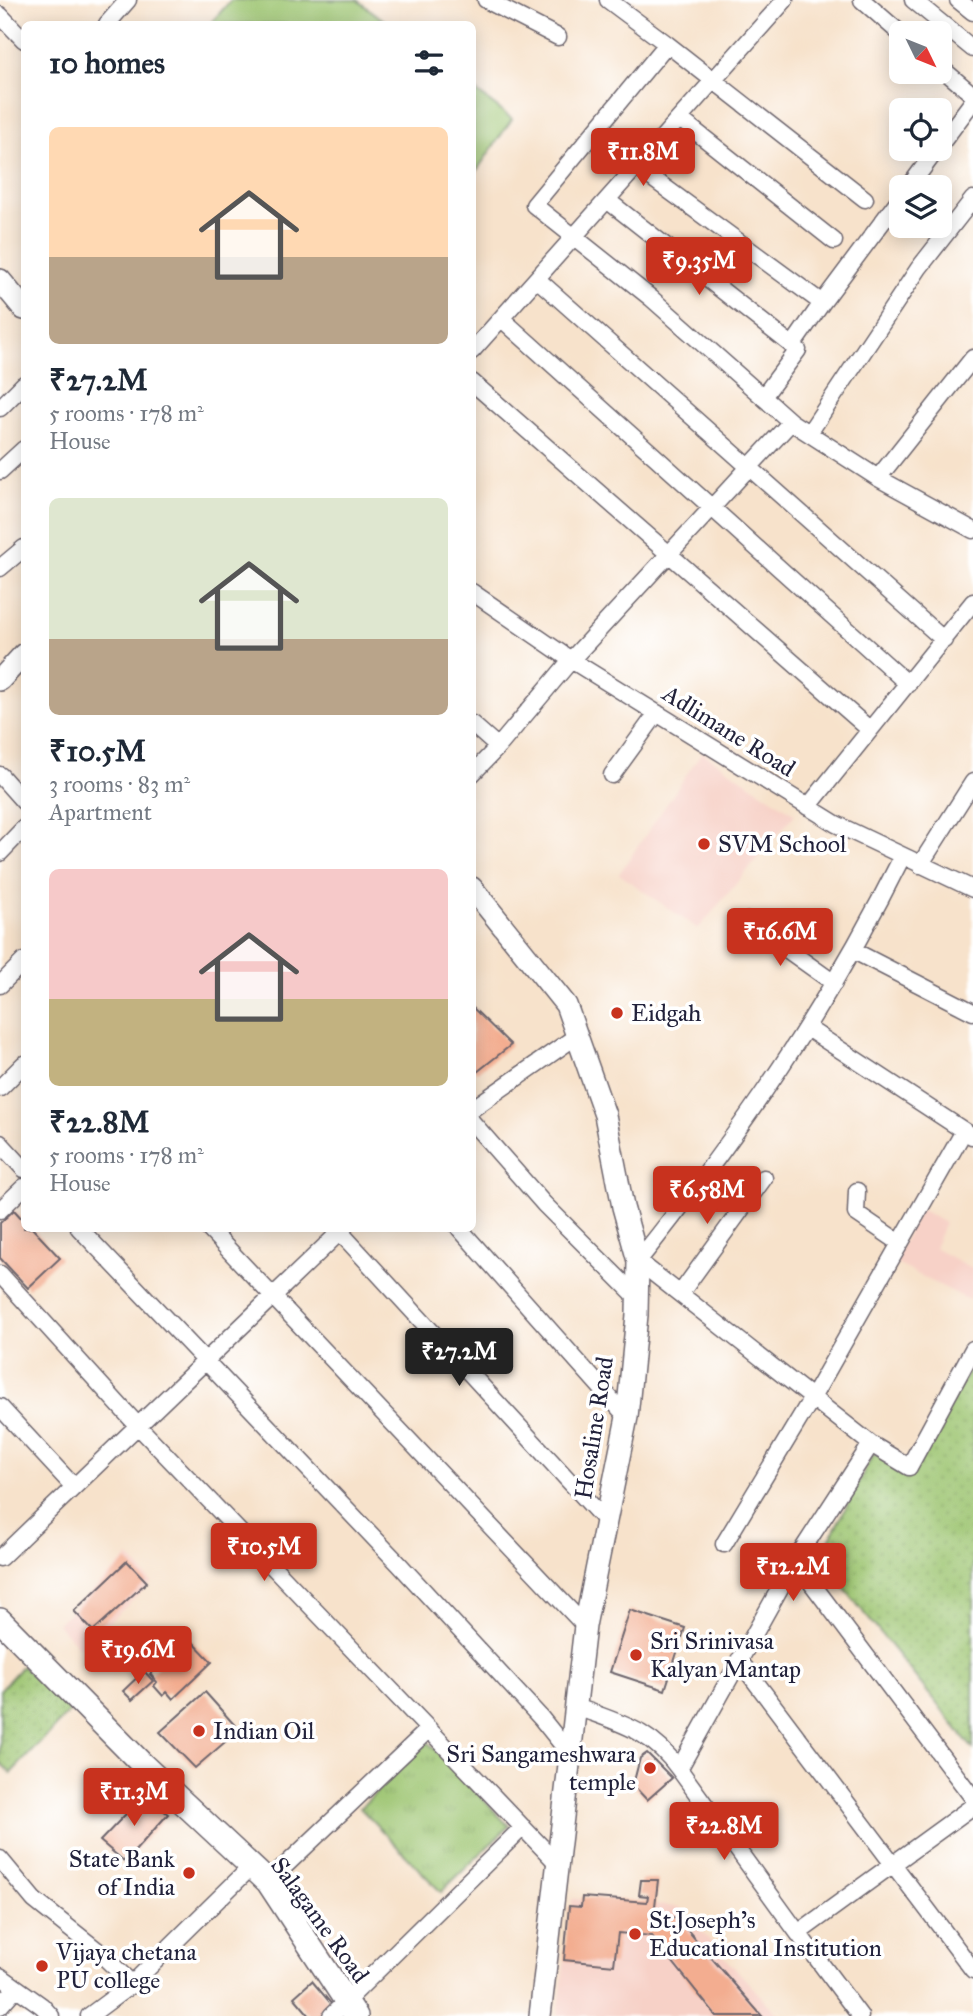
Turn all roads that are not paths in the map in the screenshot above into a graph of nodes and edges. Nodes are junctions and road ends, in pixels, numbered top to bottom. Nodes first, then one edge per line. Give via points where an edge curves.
1 (128, 0) edge
2 (486, 0) edge
3 (608, 0) edge
4 (785, 0) edge
5 (862, 0) edge
6 (913, 0) edge
7 (958, 0) edge
8 (973, 12) edge
9 (0, 15) edge
10 (110, 21) edge
11 (889, 24) edge
12 (21, 37) edge
13 (558, 37) dead end
14 (667, 44) junction
15 (973, 49) edge
16 (952, 77) edge
17 (715, 80) junction
18 (973, 95) edge
19 (973, 101) edge
20 (681, 119) junction
21 (952, 129) edge
22 (637, 167) junction
23 (865, 199) dead end
24 (973, 199) edge
25 (607, 200) junction
26 (889, 213) edge
27 (575, 236) junction
28 (834, 241) dead end
29 (537, 279) junction
30 (1, 282) edge
31 (822, 303) junction
32 (21, 305) edge
33 (502, 319) junction
34 (792, 345) junction
35 (476, 347) edge
36 (973, 358) edge
37 (476, 385) edge
38 (21, 387) edge
39 (763, 397) junction
40 (0, 408) edge
41 (792, 422) junction
42 (809, 433) junction
43 (21, 452) edge
44 (749, 467) junction
45 (0, 471) edge
46 (878, 478) junction
47 (711, 509) junction
48 (973, 530) edge
49 (21, 550) edge
50 (671, 555) junction
51 (0, 568) edge
52 (476, 595) edge
53 (973, 603) edge
54 (944, 639) junction
55 (21, 657) edge
56 (571, 660) junction
57 (0, 680) edge
58 (908, 684) junction
59 (657, 713) junction
60 (476, 728) edge
61 (869, 729) junction
62 (498, 747) junction
63 (476, 770) edge
64 (0, 775) edge
65 (612, 775) dead end
66 (973, 782) edge
67 (21, 800) edge
68 (808, 807) junction
69 (21, 831) edge
70 (0, 853) edge
71 (902, 857) junction
72 (920, 865) junction
73 (973, 888) edge
74 (476, 893) edge
75 (747, 921) dead end
76 (855, 951) junction
77 (21, 964) edge
78 (834, 983) junction
79 (0, 985) edge
80 (973, 1013) edge
81 (807, 1028) junction
82 (578, 1035) junction
83 (21, 1067) edge
84 (0, 1088) edge
85 (476, 1106) edge
86 (476, 1127) edge
87 (968, 1134) edge
88 (0, 1143) edge
89 (21, 1166) edge
90 (764, 1178) dead end
91 (21, 1190) edge
92 (857, 1191) dead end
93 (0, 1210) edge
94 (83, 1232) edge
95 (212, 1232) edge
96 (336, 1232) edge
97 (338, 1232) edge
98 (463, 1232) edge
99 (900, 1243) junction
100 (638, 1261) junction
101 (0, 1274) edge
102 (680, 1294) junction
103 (274, 1297) junction
104 (638, 1298) junction
105 (973, 1349) edge
106 (207, 1360) junction
107 (812, 1398) junction
108 (0, 1407) edge
109 (627, 1417) junction
110 (138, 1426) junction
111 (871, 1444) junction
112 (74, 1487) junction
113 (605, 1520) junction
114 (723, 1544) dead end
115 (0, 1558) edge
116 (795, 1561) junction
117 (0, 1620) edge
118 (585, 1626) junction
119 (739, 1660) junction
120 (577, 1707) junction
121 (429, 1729) junction
122 (569, 1753) junction
123 (680, 1769) junction
124 (973, 1798) edge
125 (973, 1806) edge
126 (523, 1827) junction
127 (0, 1859) edge
128 (894, 1863) junction
129 (558, 1864) junction
130 (259, 1875) junction
131 (798, 1933) junction
132 (973, 1970) edge
133 (0, 1976) edge
134 (132, 1984) junction
135 (16, 1988) junction
136 (0, 2006) edge
137 (344, 2010) edge
138 (51, 2016) edge
139 (89, 2016) edge
140 (540, 2016) edge
141 (860, 2016) edge

1 - 10 street
2 - 13 street
3 - 14 street
4 - 17 street
5 - 11 street
6 - 15 street
7 - 8 street
9 - 12 street
14 - 17 street
14 - 27 street via 534,205
16 - 18 street
17 - 20 street
17 - 23 street
19 - 21 street
20 - 22 street
20 - 28 street
22 - 25 street
22 - 31 street
24 - 42 street via 919,268
25 - 27 street
25 - 34 street
26 - 31 street
27 - 29 street
27 - 39 street
29 - 33 street
29 - 44 street
30 - 32 street
31 - 34 street
33 - 35 street
33 - 47 street
34 - 39 street via 798,350
36 - 46 street
37 - 50 street
38 - 40 street
39 - 41 street
41 - 42 street
41 - 44 street
42 - 46 street
43 - 45 street
44 - 47 street
44 - 54 street
46 - 48 street
47 - 50 street
47 - 58 street
49 - 51 street
50 - 56 street
50 - 61 street
52 - 56 street, Adlimane Road
53 - 54 street
54 - 58 street
55 - 57 street
56 - 59 street, Adlimane Road
56 - 62 street
58 - 61 street
59 - 65 street
59 - 68 street, Adlimane Road
60 - 62 street
61 - 68 street
62 - 63 street
64 - 67 street
66 - 72 street
68 - 71 street, Adlimane Road
69 - 70 street
71 - 72 street, Adlimane Road
71 - 76 street
72 - 73 street, Adlimane Road
74 - 82 street, Hosaline Road via 566,1005
75 - 78 street
76 - 78 street
76 - 80 street
77 - 79 street
78 - 81 street
81 - 87 street
81 - 100 street via 768,1090
82 - 85 street
82 - 100 street, Hosaline Road via 605,1115
83 - 84 street
86 - 104 street via 544,1204
87 - 99 street
88 - 89 street
90 - 102 street
91 - 93 street
92 - 99 street via 856,1213
94 - 106 street
95 - 103 street
96 - 103 street
97 - 113 street
98 - 109 street
99 - 107 street
100 - 102 street
100 - 104 street, Hosaline Road
101 - 110 street
102 - 107 street
103 - 106 street
103 - 118 street
104 - 109 street, Hosaline Road
105 - 111 street via 909,1467
106 - 110 street
106 - 122 street
107 - 111 street
107 - 114 street
108 - 112 street
109 - 113 street, Hosaline Road
110 - 112 street
110 - 121 street
111 - 116 street
112 - 115 street
113 - 118 street, Hosaline Road
116 - 119 street
116 - 124 street
117 - 130 main road, Salagame Road
118 - 120 street, Hosaline Road
119 - 123 street
119 - 128 street
120 - 122 street, Hosaline Road
120 - 123 street via 653,1740
121 - 126 street
121 - 130 street
122 - 129 street, Hosaline Road
123 - 131 street
125 - 128 street
126 - 129 street
126 - 137 street
127 - 134 street via 34,1900
128 - 131 street
128 - 132 street
129 - 140 street, Hosaline Road
130 - 134 street
130 - 137 main road, Salagame Road
131 - 141 street
133 - 135 street
134 - 139 street
135 - 136 street
135 - 138 street

